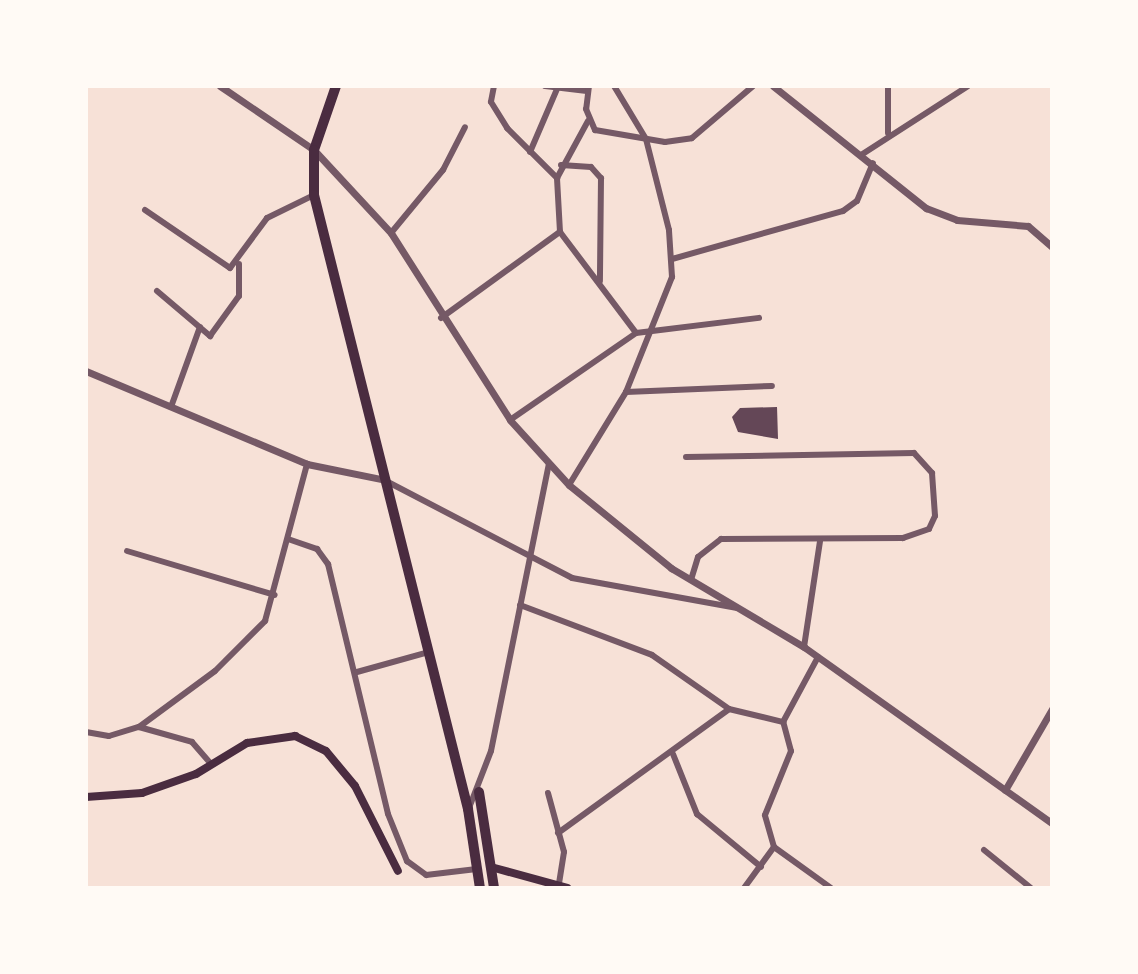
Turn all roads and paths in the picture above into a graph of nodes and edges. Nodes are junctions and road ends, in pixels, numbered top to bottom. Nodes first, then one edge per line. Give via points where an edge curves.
1 (220, 86) edge
2 (336, 86) edge
3 (494, 86) edge
4 (545, 86) edge
5 (614, 86) edge
6 (753, 86) edge
7 (773, 86) edge
8 (888, 86) edge
9 (968, 86) edge
10 (230, 88) edge
11 (557, 89) junction
12 (588, 89) edge
13 (589, 121) junction
14 (465, 127) dead end
15 (888, 132) junction
16 (646, 139) junction
17 (314, 150) junction
18 (530, 152) junction
19 (862, 155) junction
20 (873, 163) junction
21 (561, 165) junction
22 (557, 178) junction
23 (314, 195) junction
24 (145, 210) dead end
25 (391, 233) junction
26 (560, 233) junction
27 (1052, 247) edge
28 (671, 259) junction
29 (239, 264) junction
30 (600, 283) junction
31 (157, 291) dead end
32 (441, 318) junction
33 (758, 318) dead end
34 (200, 327) junction
35 (653, 330) junction
36 (636, 333) junction
37 (86, 371) edge
38 (772, 386) dead end
39 (626, 391) junction
40 (171, 407) junction
41 (510, 420) junction
42 (686, 457) dead end
43 (307, 464) junction
44 (549, 464) junction
45 (381, 480) junction
46 (569, 485) junction
47 (288, 539) junction
48 (820, 541) junction
49 (127, 551) dead end
50 (527, 556) junction
51 (691, 580) junction
52 (275, 595) junction
53 (520, 605) junction
54 (741, 608) junction
55 (804, 648) junction
56 (429, 653) junction
57 (818, 657) junction
58 (358, 672) junction
59 (729, 709) junction
60 (1052, 709) edge
61 (783, 722) junction
62 (139, 727) junction
63 (86, 732) edge
64 (673, 754) junction
65 (211, 764) junction
66 (1005, 790) junction
67 (479, 792) junction
68 (548, 793) dead end
69 (86, 797) edge
70 (468, 809) junction
71 (1052, 823) edge
72 (558, 833) junction
73 (774, 847) junction
74 (984, 850) dead end
75 (491, 867) junction
76 (761, 867) junction
77 (477, 869) junction
78 (398, 871) dead end
79 (563, 887) edge
80 (480, 888) edge
81 (494, 888) edge
82 (744, 888) edge
83 (831, 888) edge
84 (1031, 888) edge

1 - 10 street
2 - 17 main road
3 - 18 street via 495,111
4 - 11 street
5 - 16 street
6 - 16 street via 692,138
7 - 19 street
8 - 15 street
9 - 15 street
10 - 17 street
11 - 12 street
11 - 18 street
12 - 13 street
13 - 16 street via 605,133
13 - 21 street
14 - 25 street via 443,170
15 - 19 street
16 - 28 street
17 - 23 main road
17 - 25 street
18 - 22 street
19 - 20 street
20 - 27 street via 939,215 1028,226
20 - 28 street via 856,201 843,211
21 - 22 street
21 - 30 street via 592,167 601,178
22 - 26 street
23 - 29 street via 267,218
23 - 45 main road
24 - 29 street via 219,266
25 - 32 street
26 - 30 street
26 - 32 street
28 - 35 street via 667,296
29 - 34 street via 239,296 210,336
30 - 36 street
31 - 34 street
32 - 41 street
33 - 35 street
34 - 40 street
35 - 36 street
35 - 39 street
36 - 41 street
37 - 40 street
38 - 39 street
39 - 46 street
40 - 43 street
41 - 44 street
42 - 48 street via 904,451 923,459 932,473 935,516 929,529 903,538
43 - 45 street
43 - 47 street
44 - 46 street
44 - 50 street
45 - 50 street
45 - 56 main road
46 - 51 street
47 - 52 street
47 - 58 street via 317,549 328,564
48 - 51 street via 721,540 698,556
48 - 55 street
49 - 52 street
50 - 53 street
50 - 54 street via 595,586
51 - 54 street
52 - 62 street via 265,621 246,643
53 - 59 street via 652,655
53 - 67 street
54 - 55 street
55 - 57 street
56 - 58 street
56 - 70 main road
57 - 61 street
57 - 66 street
58 - 77 street via 388,814 407,861 426,875
59 - 61 street
59 - 64 street
60 - 66 street
61 - 73 street via 791,751 765,815
62 - 63 street via 109,736
62 - 65 street via 192,742
64 - 72 street
64 - 76 street via 697,814
65 - 69 main road via 142,793
65 - 78 main road via 247,743 273,737 313,742 355,786
66 - 71 street
67 - 70 street
67 - 75 main road
68 - 72 street
70 - 77 main road
72 - 79 street via 565,852
73 - 76 street
73 - 83 street
74 - 84 street
75 - 79 main road
75 - 81 main road
76 - 82 street
77 - 80 main road

